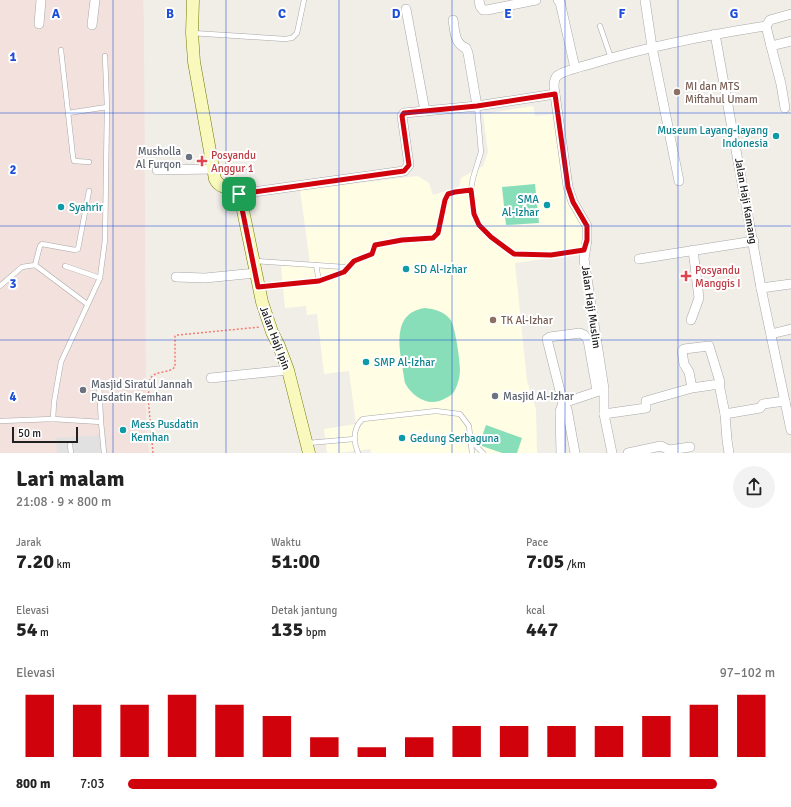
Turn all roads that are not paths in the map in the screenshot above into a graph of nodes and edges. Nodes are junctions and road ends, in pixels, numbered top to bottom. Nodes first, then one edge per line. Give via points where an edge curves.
1 (41, 0) edge
2 (95, 0) edge
3 (193, 0) edge
4 (304, 0) edge
5 (479, 0) edge
6 (536, 0) edge
7 (558, 0) edge
8 (644, 0) edge
9 (406, 8) dead end
10 (791, 14) edge
11 (453, 20) dead end
12 (40, 24) dead end
13 (92, 25) dead end
14 (600, 26) dead end
15 (766, 26) junction
16 (192, 33) junction
17 (715, 34) junction
18 (791, 41) edge
19 (771, 46) junction
20 (652, 47) junction
21 (61, 50) dead end
22 (105, 56) dead end
23 (611, 58) junction
24 (575, 68) junction
25 (555, 94) junction
26 (477, 106) junction
27 (107, 107) junction
28 (785, 108) dead end
29 (424, 111) junction
30 (68, 113) junction
31 (90, 162) dead end
32 (244, 168) dead end
33 (213, 169) junction
34 (157, 170) dead end
35 (679, 181) dead end
36 (471, 190) junction
37 (89, 191) dead end
38 (239, 194) junction
39 (754, 241) junction
40 (584, 250) junction
41 (693, 250) junction
42 (639, 259) dead end
43 (253, 260) junction
44 (35, 265) junction
45 (65, 266) dead end
46 (316, 266) junction
47 (348, 268) junction
48 (256, 273) junction
49 (176, 277) dead end
50 (100, 278) junction
51 (319, 281) junction
52 (791, 284) edge
53 (0, 286) edge
54 (258, 287) junction
55 (761, 288) junction
56 (87, 304) junction
57 (691, 320) dead end
58 (791, 329) edge
59 (771, 334) junction
60 (288, 370) junction
61 (211, 378) dead end
62 (99, 384) dead end
63 (719, 384) junction
64 (692, 388) junction
65 (600, 390) junction
66 (785, 401) junction
67 (563, 403) junction
68 (604, 414) junction
69 (725, 414) junction
70 (53, 419) junction
71 (0, 421) edge
72 (101, 422) junction
73 (791, 430) edge
74 (354, 439) junction
75 (470, 441) junction
76 (70, 445) dead end
77 (690, 447) dead end
78 (308, 448) edge
79 (71, 453) edge
80 (104, 453) edge
81 (358, 453) edge
82 (472, 453) edge
83 (482, 453) edge
84 (561, 453) edge
85 (575, 453) edge
86 (612, 453) edge
87 (628, 453) edge
88 (729, 453) edge

1 - 12 street
2 - 13 street
3 - 16 street
4 - 16 lane via 297,33 292,38
5 - 6 street via 483,10
7 - 24 street
8 - 20 street
9 - 29 street
10 - 15 street via 770,20
11 - 26 street via 457,42 466,48 468,53
14 - 23 lane
15 - 17 street
15 - 19 street
16 - 33 street via 194,62
17 - 20 street
17 - 39 street, Jalan Haji Kamang
18 - 19 street
19 - 28 street
20 - 23 street
20 - 35 street
21 - 30 lane
22 - 27 lane
23 - 24 street
24 - 25 street via 558,75 554,87
25 - 26 street
25 - 40 street, Jalan Haji Muslim via 568,187 573,202 587,226
26 - 29 street
26 - 36 lane via 481,152 472,178
27 - 30 lane
27 - 50 lane via 106,240
29 - 38 street via 404,113 402,116 409,165 404,171
30 - 31 lane via 74,161
32 - 33 lane
33 - 34 street
33 - 38 street via 217,184
36 - 40 lane via 474,214 479,225 514,254 551,255
36 - 47 lane via 448,194 438,233 433,238 375,245 372,254 354,261
37 - 44 lane via 78,249 42,244
38 - 43 street, Jalan Haji Ipin
39 - 41 street
39 - 55 street, Jalan Haji Kamang
40 - 65 street, Jalan Haji Muslim
41 - 42 street
41 - 57 street via 699,298
43 - 46 lane
43 - 48 street, Jalan Haji Ipin
44 - 53 lane via 22,266
44 - 56 lane
45 - 50 lane
46 - 47 lane
46 - 51 lane
47 - 51 lane via 344,272
48 - 49 street via 205,278
48 - 54 street, Jalan Haji Ipin
50 - 56 lane
51 - 54 lane
52 - 55 street
54 - 60 street, Jalan Haji Ipin
55 - 59 street, Jalan Haji Kamang
56 - 70 lane via 61,362
58 - 59 street
59 - 66 street, Jalan Haji Kamang
60 - 61 street
60 - 78 street, Jalan Haji Ipin
62 - 72 lane
63 - 64 street
63 - 64 street via 709,346 684,349 684,364 689,372
63 - 69 street
64 - 68 street via 646,401 646,408
65 - 67 street
65 - 67 street via 586,337 580,333 550,337 547,343
65 - 68 street, Jalan Haji Muslim
66 - 69 street
66 - 73 street, Jalan Haji Kamang
67 - 84 street via 560,411
67 - 85 street via 567,409
68 - 86 street, Jalan Haji Muslim
69 - 88 street
70 - 71 lane
70 - 72 lane
72 - 80 lane
74 - 75 lane via 358,423 363,419 436,411 460,414 469,426
74 - 78 lane
74 - 81 lane
75 - 82 lane
75 - 83 lane
76 - 79 lane
77 - 87 street via 669,450 661,446

